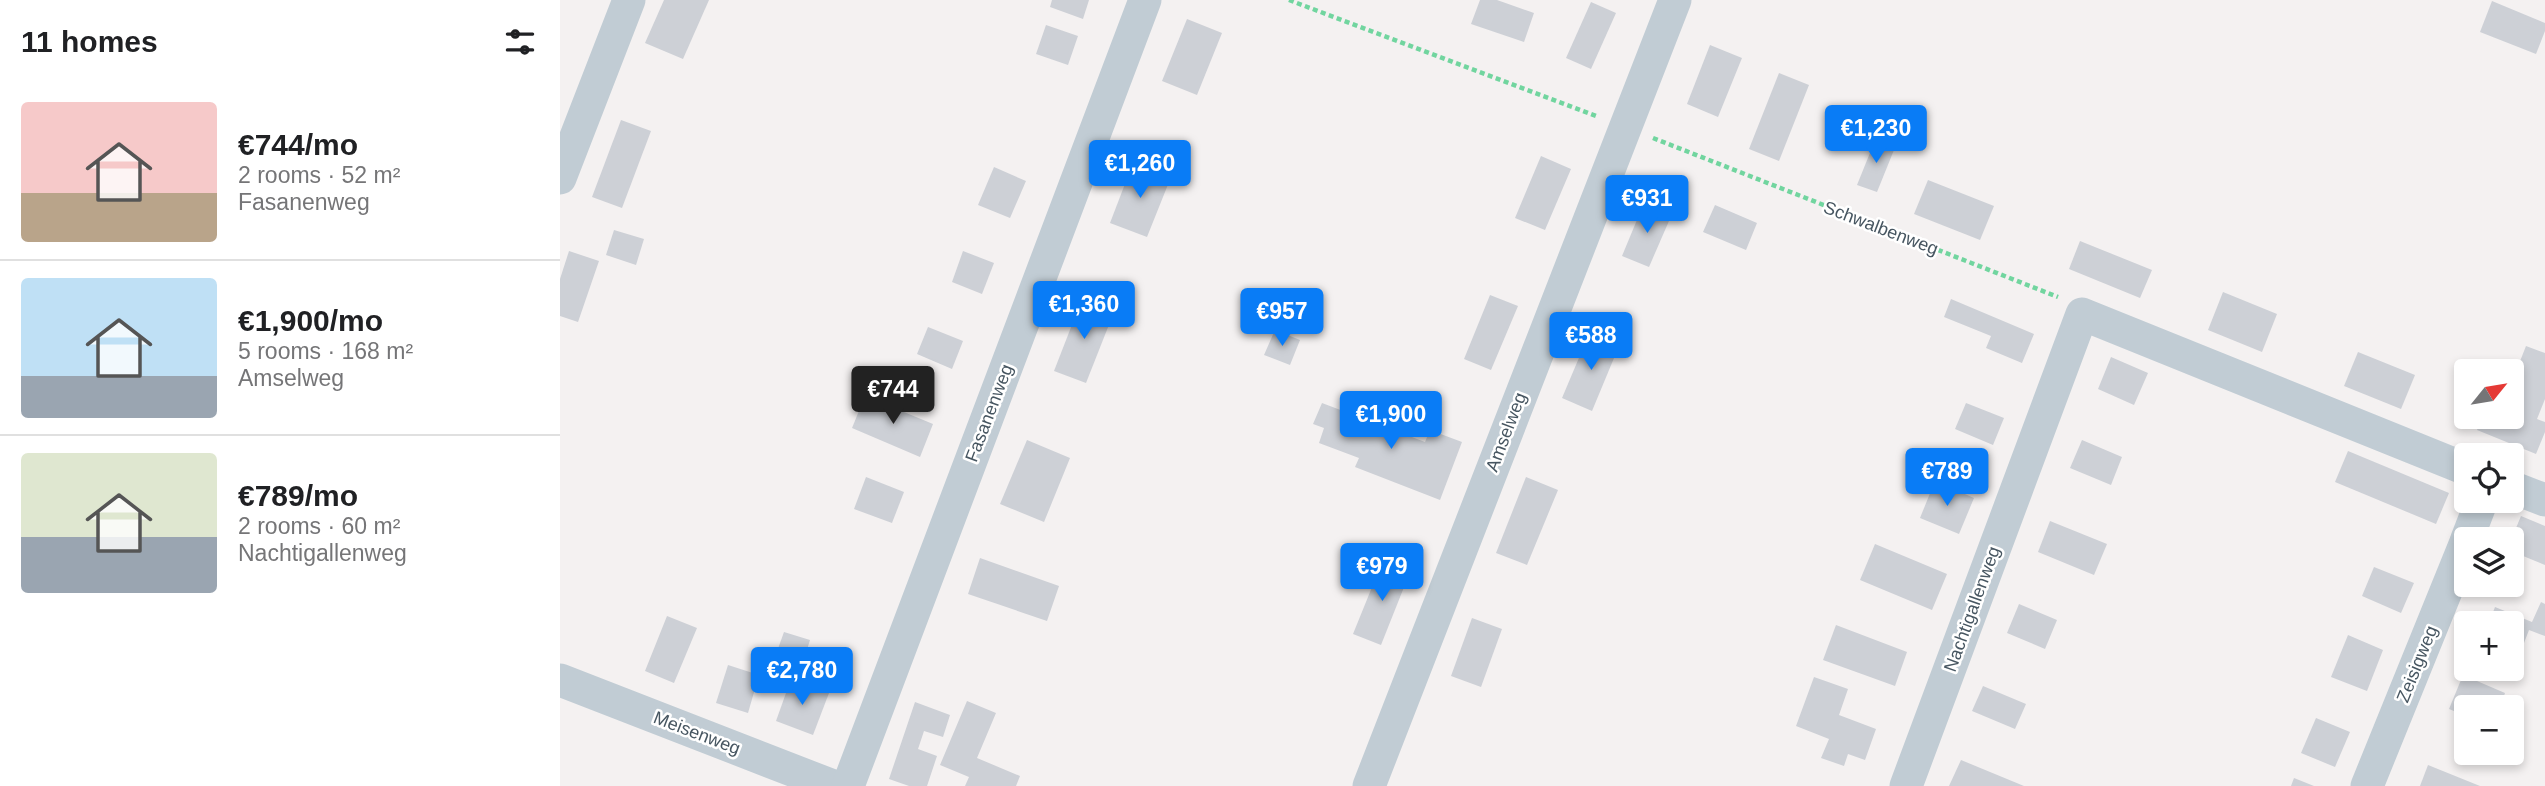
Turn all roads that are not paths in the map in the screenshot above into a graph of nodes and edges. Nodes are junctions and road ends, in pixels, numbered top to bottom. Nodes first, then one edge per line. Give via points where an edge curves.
1 (629, 0) edge
2 (1144, 0) edge
3 (1675, 0) edge
4 (560, 178) edge
5 (2454, 464) edge
6 (2524, 492) edge
7 (2545, 500) edge
8 (2454, 570) edge
9 (560, 680) edge
10 (833, 786) edge
11 (848, 786) edge
12 (1369, 786) edge
13 (1906, 786) edge
14 (2367, 786) edge

1 - 4 street
2 - 11 street, Fasanenweg
3 - 12 street, Amselweg
5 - 13 street, Nachtigallenweg via 2082,314
6 - 7 street
8 - 14 street, Zeisigweg
9 - 10 street, Meisenweg

